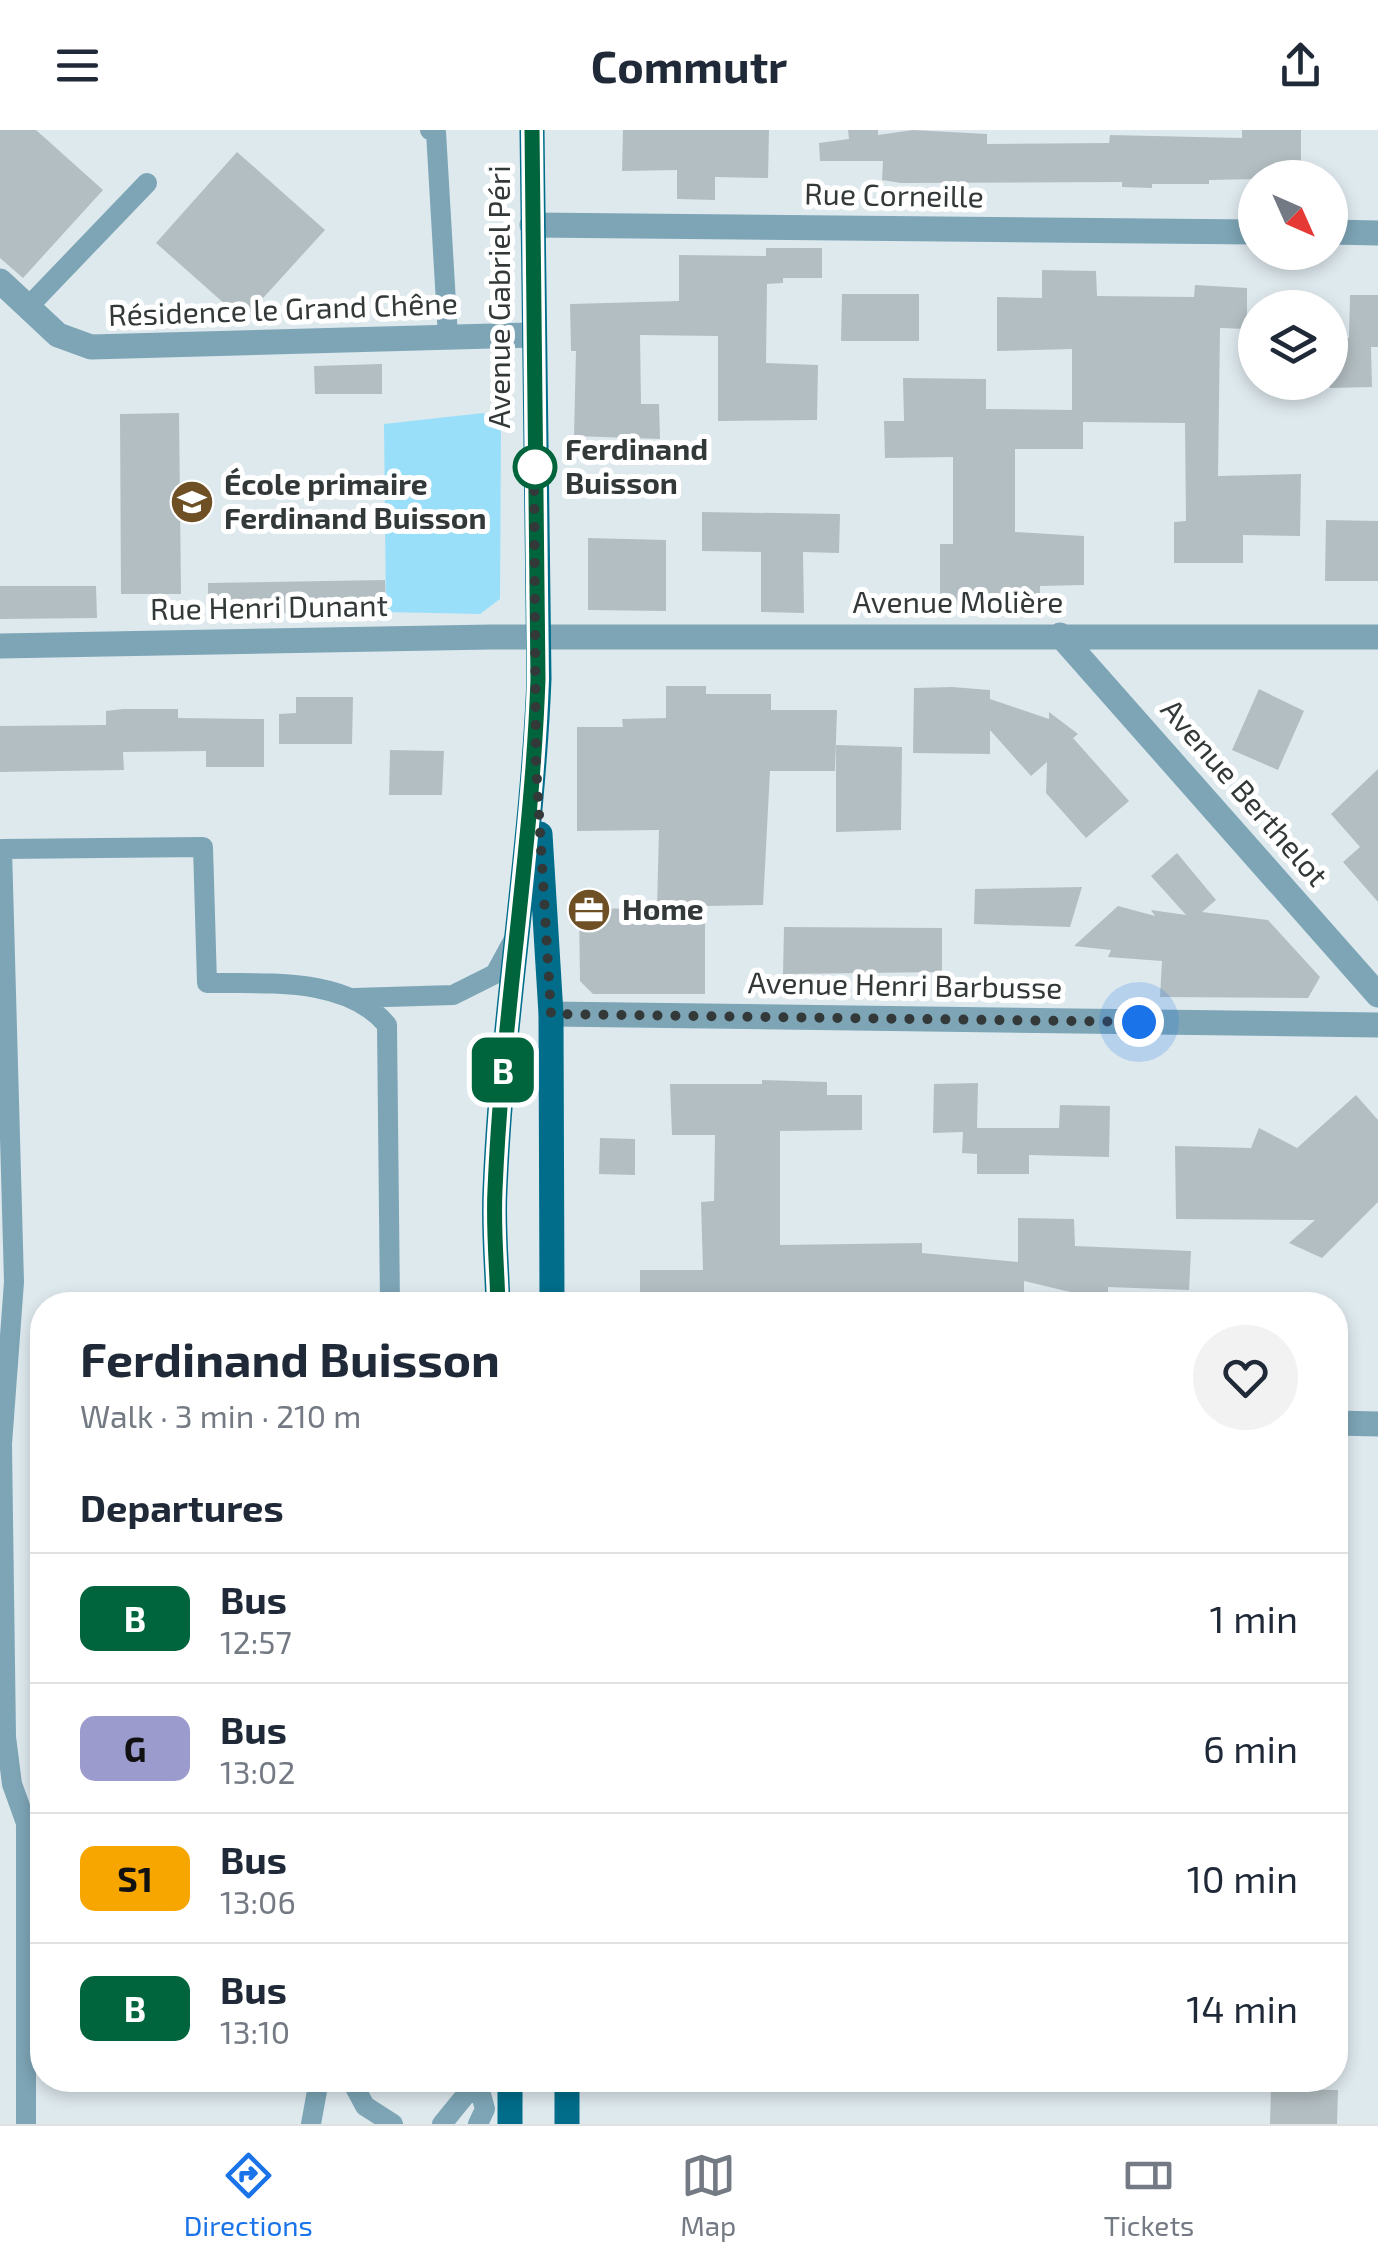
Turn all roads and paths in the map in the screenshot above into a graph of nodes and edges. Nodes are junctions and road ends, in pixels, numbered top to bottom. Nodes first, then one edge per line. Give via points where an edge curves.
1 (430, 130) edge
2 (532, 130) edge
3 (147, 183) dead end
4 (532, 224) junction
5 (1238, 232) edge
6 (1348, 232) edge
7 (1378, 232) edge
8 (0, 281) edge
9 (28, 307) junction
10 (531, 335) junction
11 (448, 338) junction
12 (1060, 635) junction
13 (1378, 637) edge
14 (538, 639) junction
15 (0, 646) edge
16 (536, 764) junction
17 (517, 933) junction
18 (1378, 994) edge
19 (354, 998) junction
20 (551, 1014) junction
21 (1378, 1025) edge
22 (390, 1292) edge
23 (498, 1292) edge
24 (552, 1292) edge
25 (1348, 1424) edge
26 (1378, 1424) edge
27 (30, 1879) edge
28 (30, 2047) edge
29 (317, 2092) edge
30 (358, 2092) edge
31 (468, 2092) edge
32 (480, 2092) edge
33 (510, 2092) edge
34 (567, 2092) edge
35 (26, 2124) edge
36 (311, 2124) edge
37 (393, 2124) edge
38 (442, 2124) edge
39 (478, 2124) edge
40 (510, 2124) edge
41 (567, 2124) edge

1 - 11 lane via 436,132
2 - 4 main road, Avenue Gabriel Péri
3 - 9 lane
4 - 5 street, Rue Corneille
4 - 10 main road, Avenue Gabriel Péri
6 - 7 street
8 - 9 street, Résidence le Grand Chêne
9 - 11 street, Résidence le Grand Chêne via 58,334 91,348
10 - 11 street, Résidence le Grand Chêne
10 - 14 main road, Avenue Gabriel Péri
12 - 13 street, Avenue Molière
12 - 14 street, Avenue Molière
12 - 18 street, Avenue Berthelot
14 - 15 street, Rue Henri Dunant
14 - 16 main road, Avenue Gabriel Péri
16 - 17 main road, Avenue Gabriel Péri
16 - 20 main road, Avenue Gabriel Péri
17 - 19 lane via 495,974 453,995
17 - 23 main road, Avenue Gabriel Péri via 495,1194
19 - 22 lane via 386,1025
19 - 27 lane via 283,984 207,984 202,847 2,849 14,1282 2,1444 6,1736 26,1823
20 - 21 street, Avenue Henri Barbusse
20 - 24 main road, Avenue Gabriel Péri
25 - 26 street
28 - 35 lane
29 - 36 lane
30 - 37 lane via 365,2106
31 - 38 lane
32 - 39 lane via 485,2109
33 - 40 main road
34 - 41 main road

